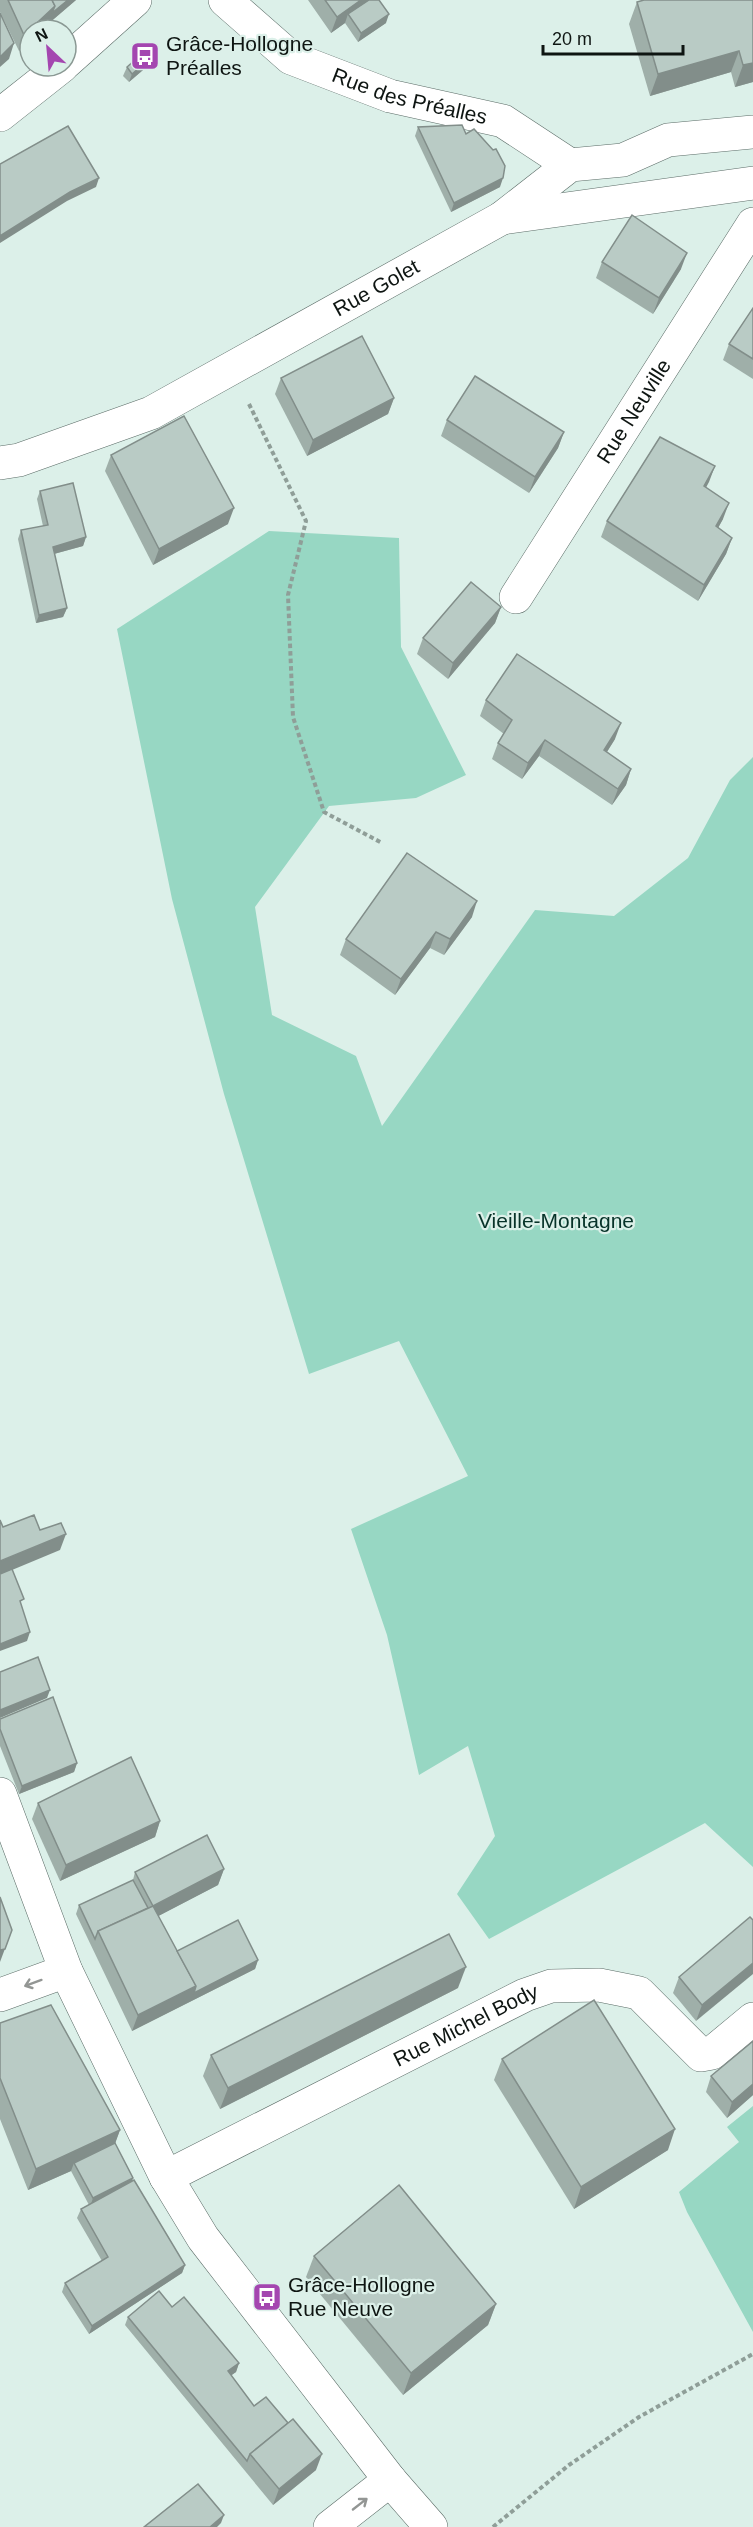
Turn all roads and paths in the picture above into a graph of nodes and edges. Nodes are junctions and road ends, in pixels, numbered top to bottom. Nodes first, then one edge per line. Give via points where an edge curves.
1 (135, 0) edge
2 (225, 0) edge
3 (78, 51) edge
4 (47, 78) edge
5 (0, 115) edge
6 (753, 132) edge
7 (570, 165) junction
8 (753, 183) edge
9 (502, 218) junction
10 (753, 224) edge
11 (232, 369) junction
12 (0, 463) edge
13 (516, 597) dead end
14 (382, 843) dead end
15 (0, 1794) edge
16 (66, 1971) junction
17 (0, 1995) edge
18 (753, 2019) edge
19 (166, 2177) junction
20 (753, 2354) edge
21 (390, 2480) junction
22 (330, 2527) edge
23 (431, 2527) edge
24 (493, 2527) edge

1 - 3 street
2 - 7 street, Rue des Préalles via 291,58 390,96 503,121
4 - 5 street
6 - 7 street via 668,140 623,160
7 - 9 street, Rue Golet
8 - 9 street
9 - 11 street, Rue Golet
10 - 13 street, Rue Neuville
11 - 12 street, Rue Golet via 151,413 19,460
11 - 14 path via 306,521 288,595 293,717 324,813
15 - 16 street
16 -> 17 street
16 - 19 street
18 - 19 street, Rue Michel Body via 712,2053 701,2055 639,1993 599,1985 551,1986 525,1995
19 - 21 street via 203,2238
20 - 24 path via 639,2417 569,2465
22 -> 21 street
21 - 23 street

